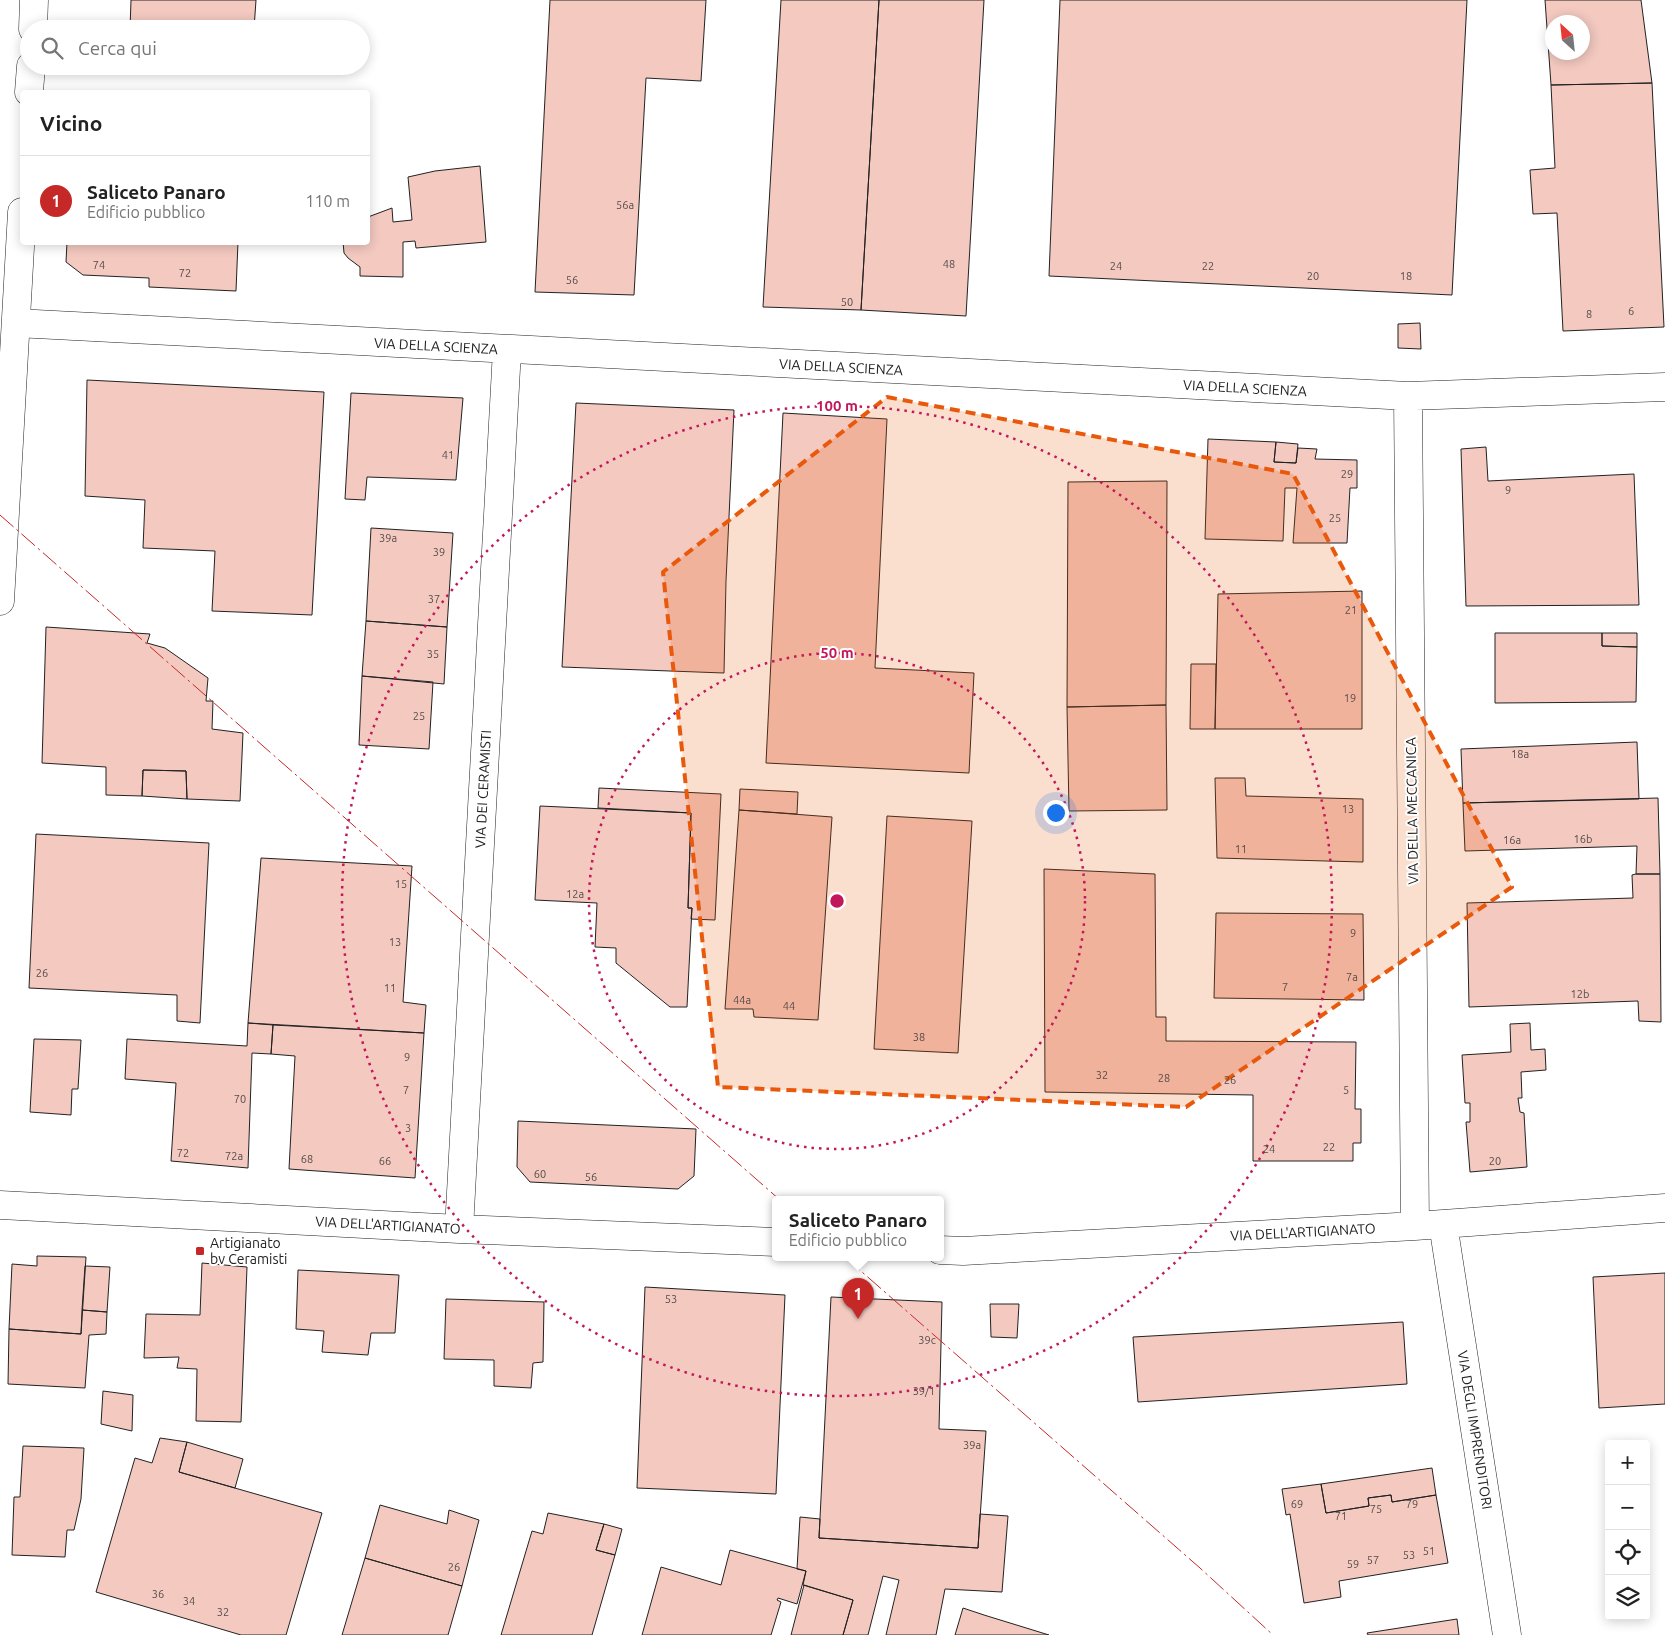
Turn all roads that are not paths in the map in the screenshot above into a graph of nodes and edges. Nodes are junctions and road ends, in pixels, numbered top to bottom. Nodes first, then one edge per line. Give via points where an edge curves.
1 (34, 0) edge
2 (33, 20) edge
3 (30, 75) edge
4 (29, 90) edge
5 (20, 245) edge
6 (16, 323) junction
7 (507, 350) junction
8 (1665, 387) edge
9 (1408, 396) junction
10 (0, 601) edge
11 (0, 1205) edge
12 (1665, 1208) edge
13 (1443, 1224) junction
14 (1416, 1226) junction
15 (459, 1228) junction
16 (772, 1242) edge
17 (944, 1250) edge
18 (1507, 1635) edge

1 - 2 street
3 - 4 street
5 - 6 street
6 - 7 street, VIA DELLA SCIENZA
6 - 10 street
7 - 9 street, VIA DELLA SCIENZA
7 - 15 street, VIA DEI CERAMISTI
8 - 9 street, VIA DELLA SCIENZA
9 - 14 street, VIA DELLA MECCANICA
11 - 15 street, VIA DELL'ARTIGIANATO
12 - 13 street, VIA DELL'ARTIGIANATO
13 - 14 street, VIA DELL'ARTIGIANATO
13 - 18 street, VIA DEGLI IMPRENDITORI
14 - 17 street, VIA DELL'ARTIGIANATO
15 - 16 street, VIA DELL'ARTIGIANATO

